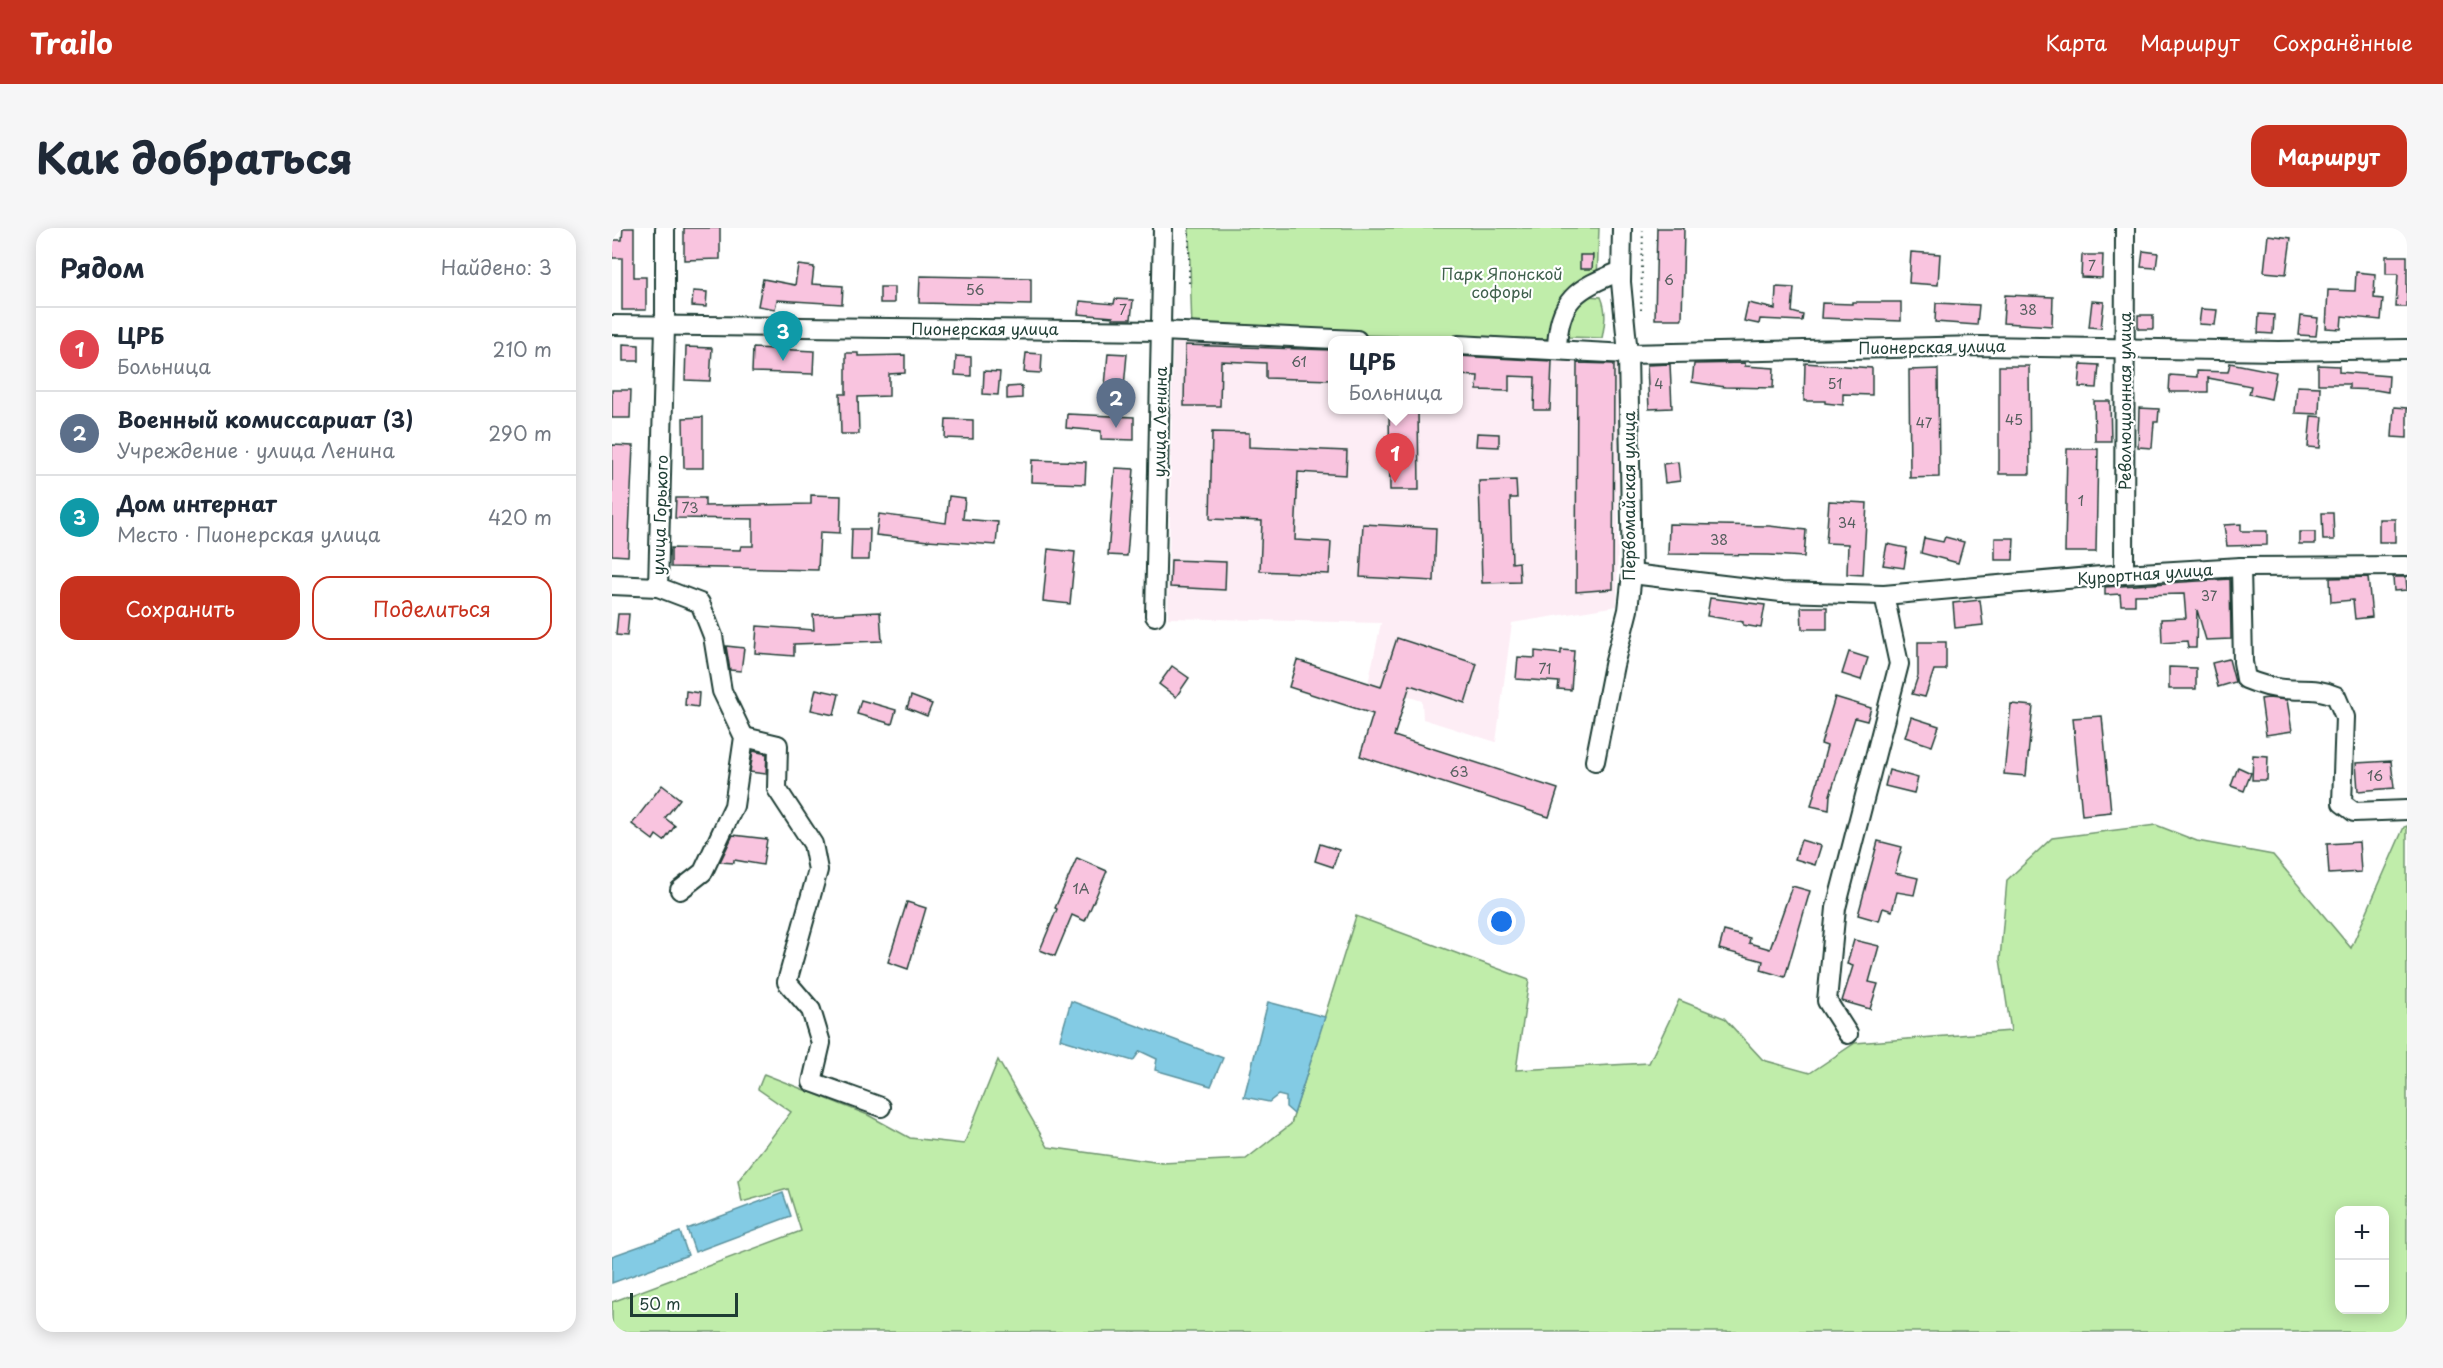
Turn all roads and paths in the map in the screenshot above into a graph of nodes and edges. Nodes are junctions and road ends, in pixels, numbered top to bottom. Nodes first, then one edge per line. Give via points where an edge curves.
1 (665, 228) edge
2 (1163, 228) edge
3 (1189, 228) edge
4 (1622, 228) edge
5 (1643, 228) edge
6 (2125, 228) edge
7 (1621, 271) junction
8 (1189, 283) dead end
9 (1641, 319) dead end
10 (612, 325) edge
11 (665, 327) junction
12 (1162, 331) junction
13 (1328, 339) edge
14 (1463, 345) edge
15 (2125, 347) junction
16 (2407, 349) edge
17 (1557, 350) junction
18 (1628, 354) junction
19 (2407, 566) edge
20 (2241, 567) junction
21 (1632, 574) junction
22 (2124, 574) junction
23 (612, 585) edge
24 (658, 586) junction
25 (1884, 595) junction
26 (1155, 616) dead end
27 (744, 737) junction
28 (1595, 761) dead end
29 (2407, 810) edge
30 (680, 890) dead end
31 (1848, 1034) dead end
32 (881, 1107) dead end

1 - 11 street, улица Горького
2 - 12 street, улица Ленина
3 - 8 path
4 - 7 street, Первомайская улица
5 - 9 path
6 - 15 street, Революционная улица
7 - 17 street via 1597,280 1570,300 1558,327
7 - 18 street, Первомайская улица
10 - 11 street, Пионерская улица
11 - 12 street, Пионерская улица
11 - 24 street, улица Горького
12 - 13 street, Пионерская улица
12 - 26 street, улица Ленина
14 - 17 street, Пионерская улица
15 - 16 street, Пионерская улица
15 - 18 street, Пионерская улица via 1980,346
15 - 22 street, Революционная улица
17 - 18 street, Пионерская улица
18 - 21 street, Первомайская улица
19 - 20 street, Курортная улица
20 - 22 street, Курортная улица
20 - 29 street via 2246,679 2285,689 2321,689 2336,696 2345,717 2342,803 2354,812
21 - 25 street, Курортная улица via 1781,592
21 - 28 street, Первомайская улица via 1628,610
22 - 25 street, Курортная улица
23 - 24 street
24 - 27 street, улица Горького via 700,603 713,636 722,691
25 - 31 street via 1899,664 1836,908 1827,1001
27 - 30 street via 734,806 703,872
27 - 32 street via 778,745 777,789 813,844 818,870 787,982 811,1010 821,1043 812,1082

